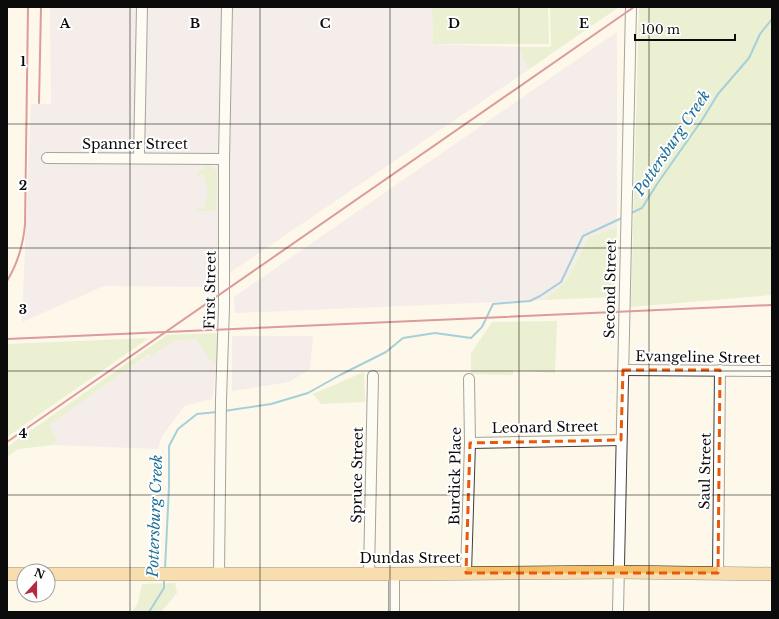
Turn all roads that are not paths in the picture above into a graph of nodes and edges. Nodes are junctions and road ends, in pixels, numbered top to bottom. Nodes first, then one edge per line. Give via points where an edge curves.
1 (142, 7) edge
2 (227, 7) edge
3 (631, 7) edge
4 (47, 158) dead end
5 (138, 158) junction
6 (224, 159) junction
7 (623, 370) junction
8 (720, 370) junction
9 (772, 371) edge
10 (373, 376) dead end
11 (469, 379) dead end
12 (621, 440) junction
13 (470, 443) junction
14 (619, 572) junction
15 (219, 573) junction
16 (466, 573) junction
17 (718, 573) junction
18 (56, 574) edge
19 (369, 574) junction
20 (394, 574) junction
21 (772, 574) edge
22 (394, 612) edge
23 (618, 612) edge

1 - 5 street
2 - 6 street, First Street
3 - 7 street, Second Street
4 - 5 street, Spanner Street
5 - 6 street, Spanner Street
6 - 15 street, First Street
7 - 8 street, Evangeline Street
7 - 12 street, Second Street
8 - 9 street, Evangeline Street
8 - 17 street, Saul Street
10 - 19 street, Spruce Street
11 - 13 street, Burdick Place
12 - 13 street, Leonard Street
12 - 14 street, Second Street
13 - 16 street, Burdick Place
14 - 16 main road, Dundas Street
14 - 17 main road, Dundas Street
14 - 23 street, Second Street
15 - 18 main road, Dundas Street
15 - 19 main road, Dundas Street
16 - 20 main road, Dundas Street
17 - 21 main road, Dundas Street
19 - 20 main road, Dundas Street
20 - 22 street

